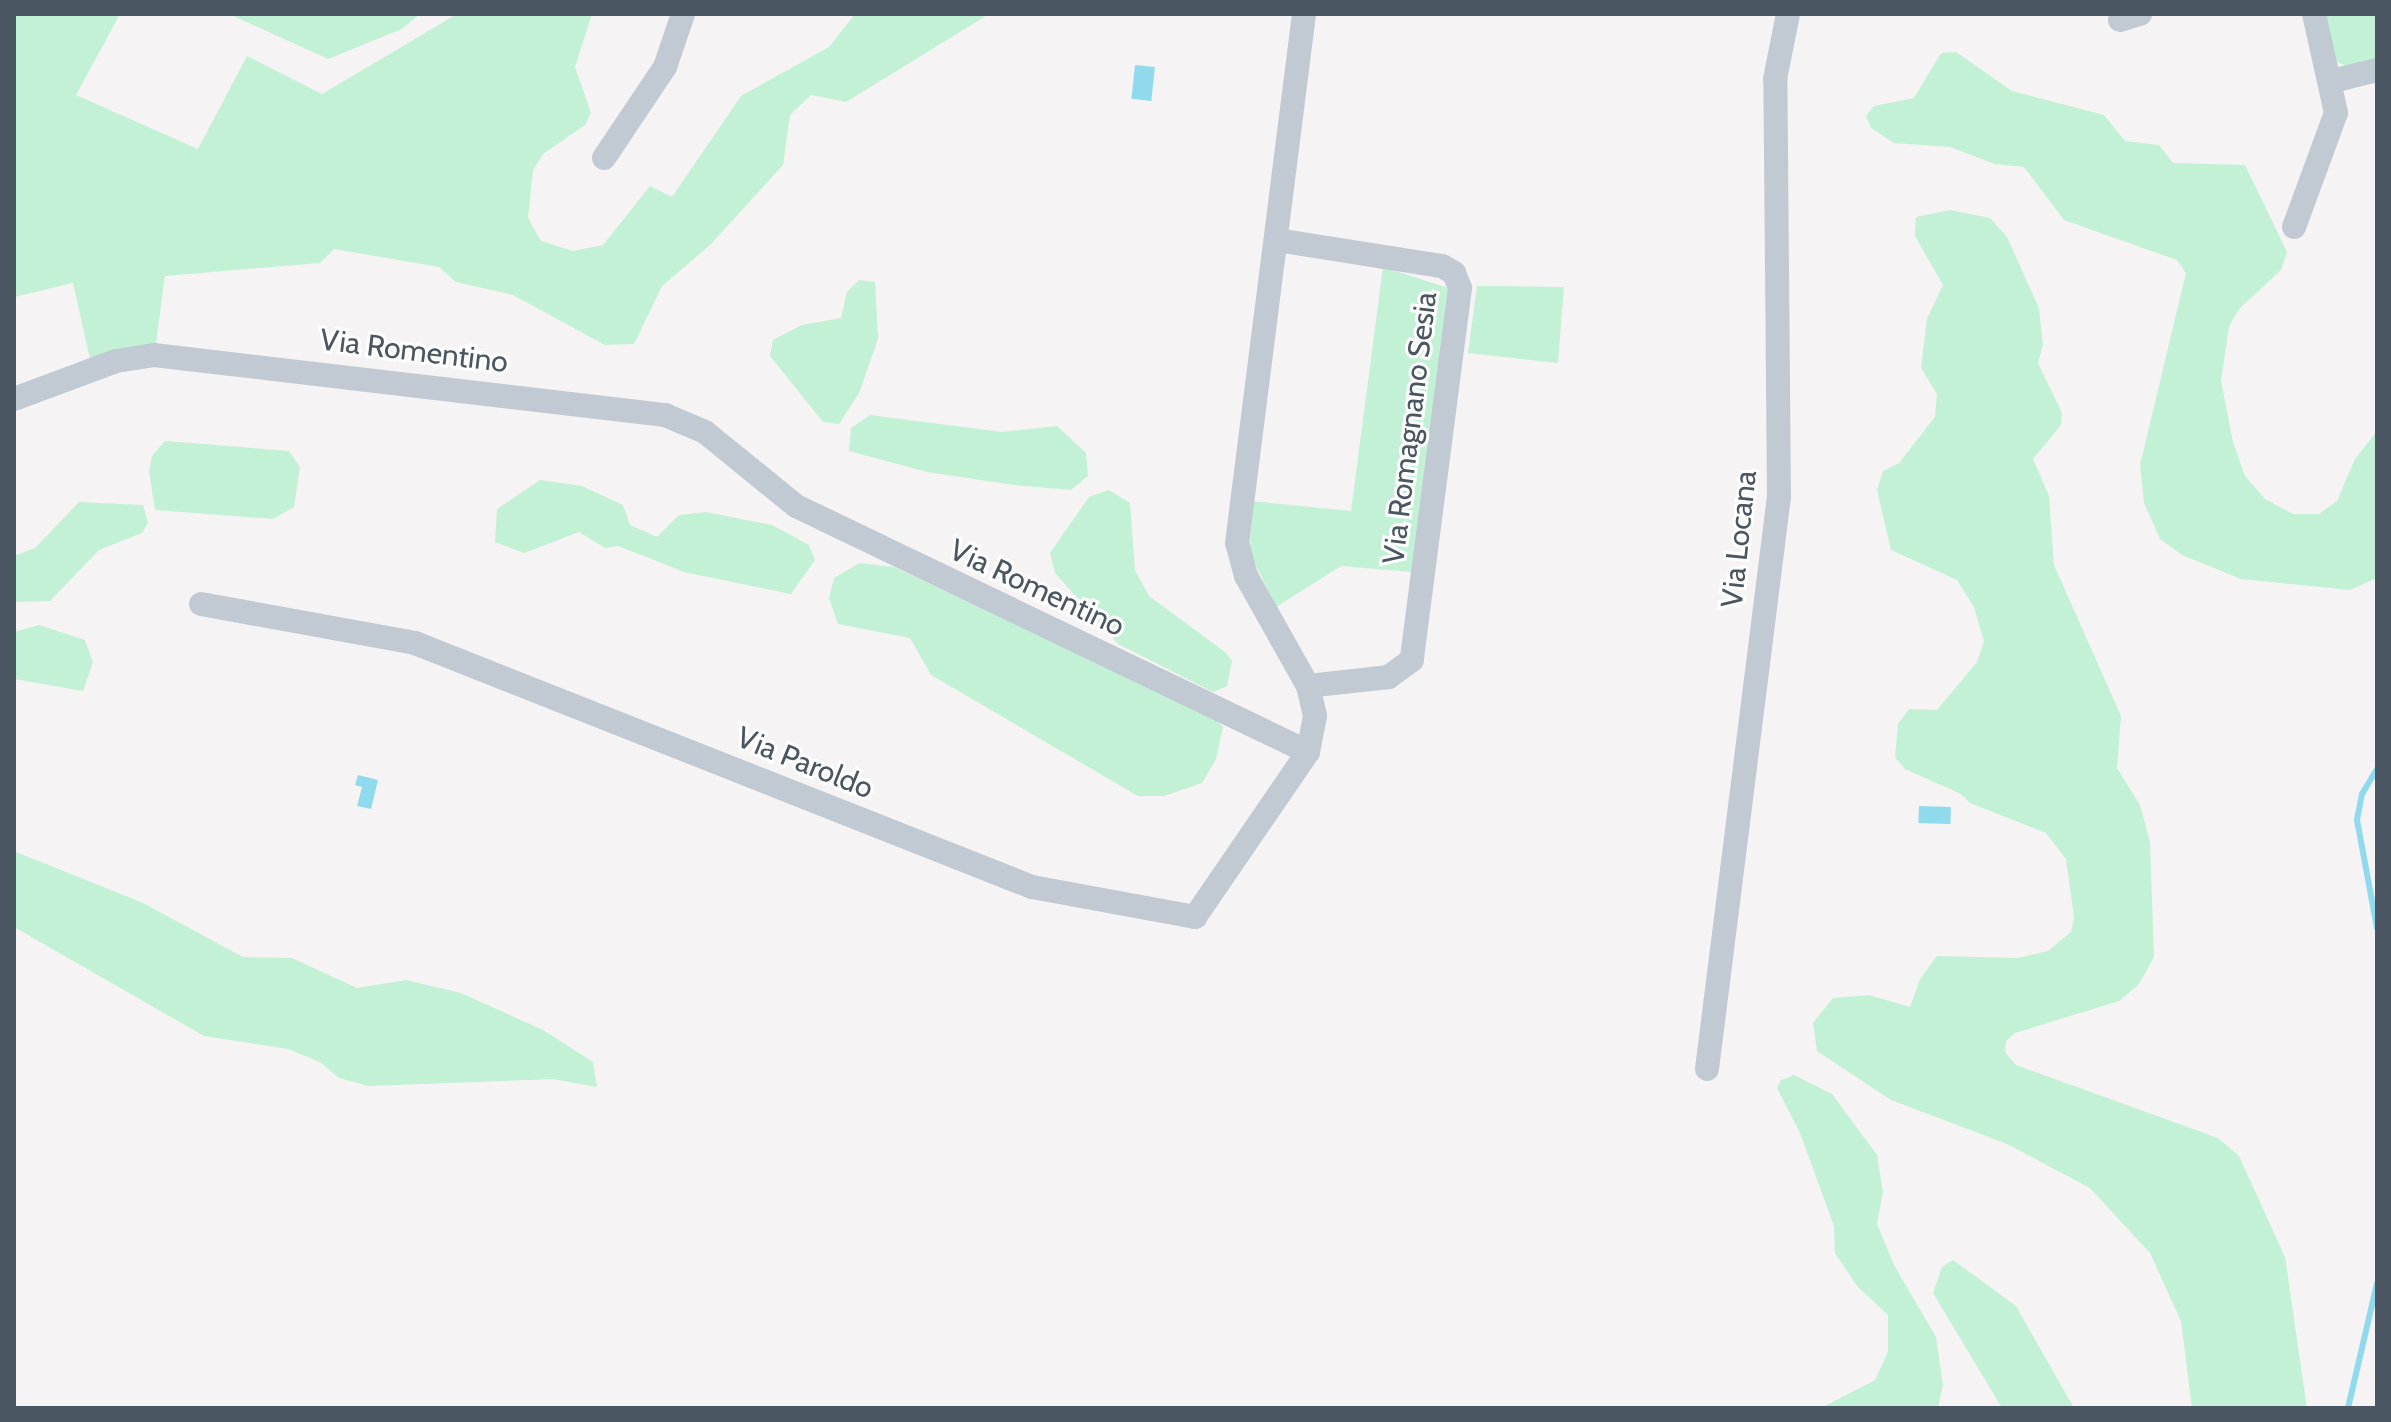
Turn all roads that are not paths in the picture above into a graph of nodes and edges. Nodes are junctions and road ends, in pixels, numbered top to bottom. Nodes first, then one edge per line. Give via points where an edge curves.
1 (683, 14) edge
2 (1304, 14) edge
3 (1788, 14) edge
4 (2314, 14) edge
5 (2377, 70) edge
6 (2332, 81) junction
7 (604, 158) dead end
8 (2294, 227) dead end
9 (1277, 240) junction
10 (14, 399) edge
11 (201, 604) dead end
12 (1308, 686) junction
13 (1308, 752) junction
14 (1707, 1069) dead end

1 - 7 street via 665,67
2 - 9 street
3 - 14 street, Via Locana via 1775,79 1778,508
4 - 6 street
5 - 6 street
6 - 8 street via 2337,104 2333,130
9 - 12 street via 1237,543 1246,576
9 - 12 street, Via Romagnano Sesia via 1442,266 1454,273 1460,288 1412,660 1385,678
10 - 13 street, Via Romentino via 116,361 154,355 665,415 705,432 796,506
11 - 13 street, Via Paroldo via 415,643 1020,883 1195,917
12 - 13 street via 1315,716

